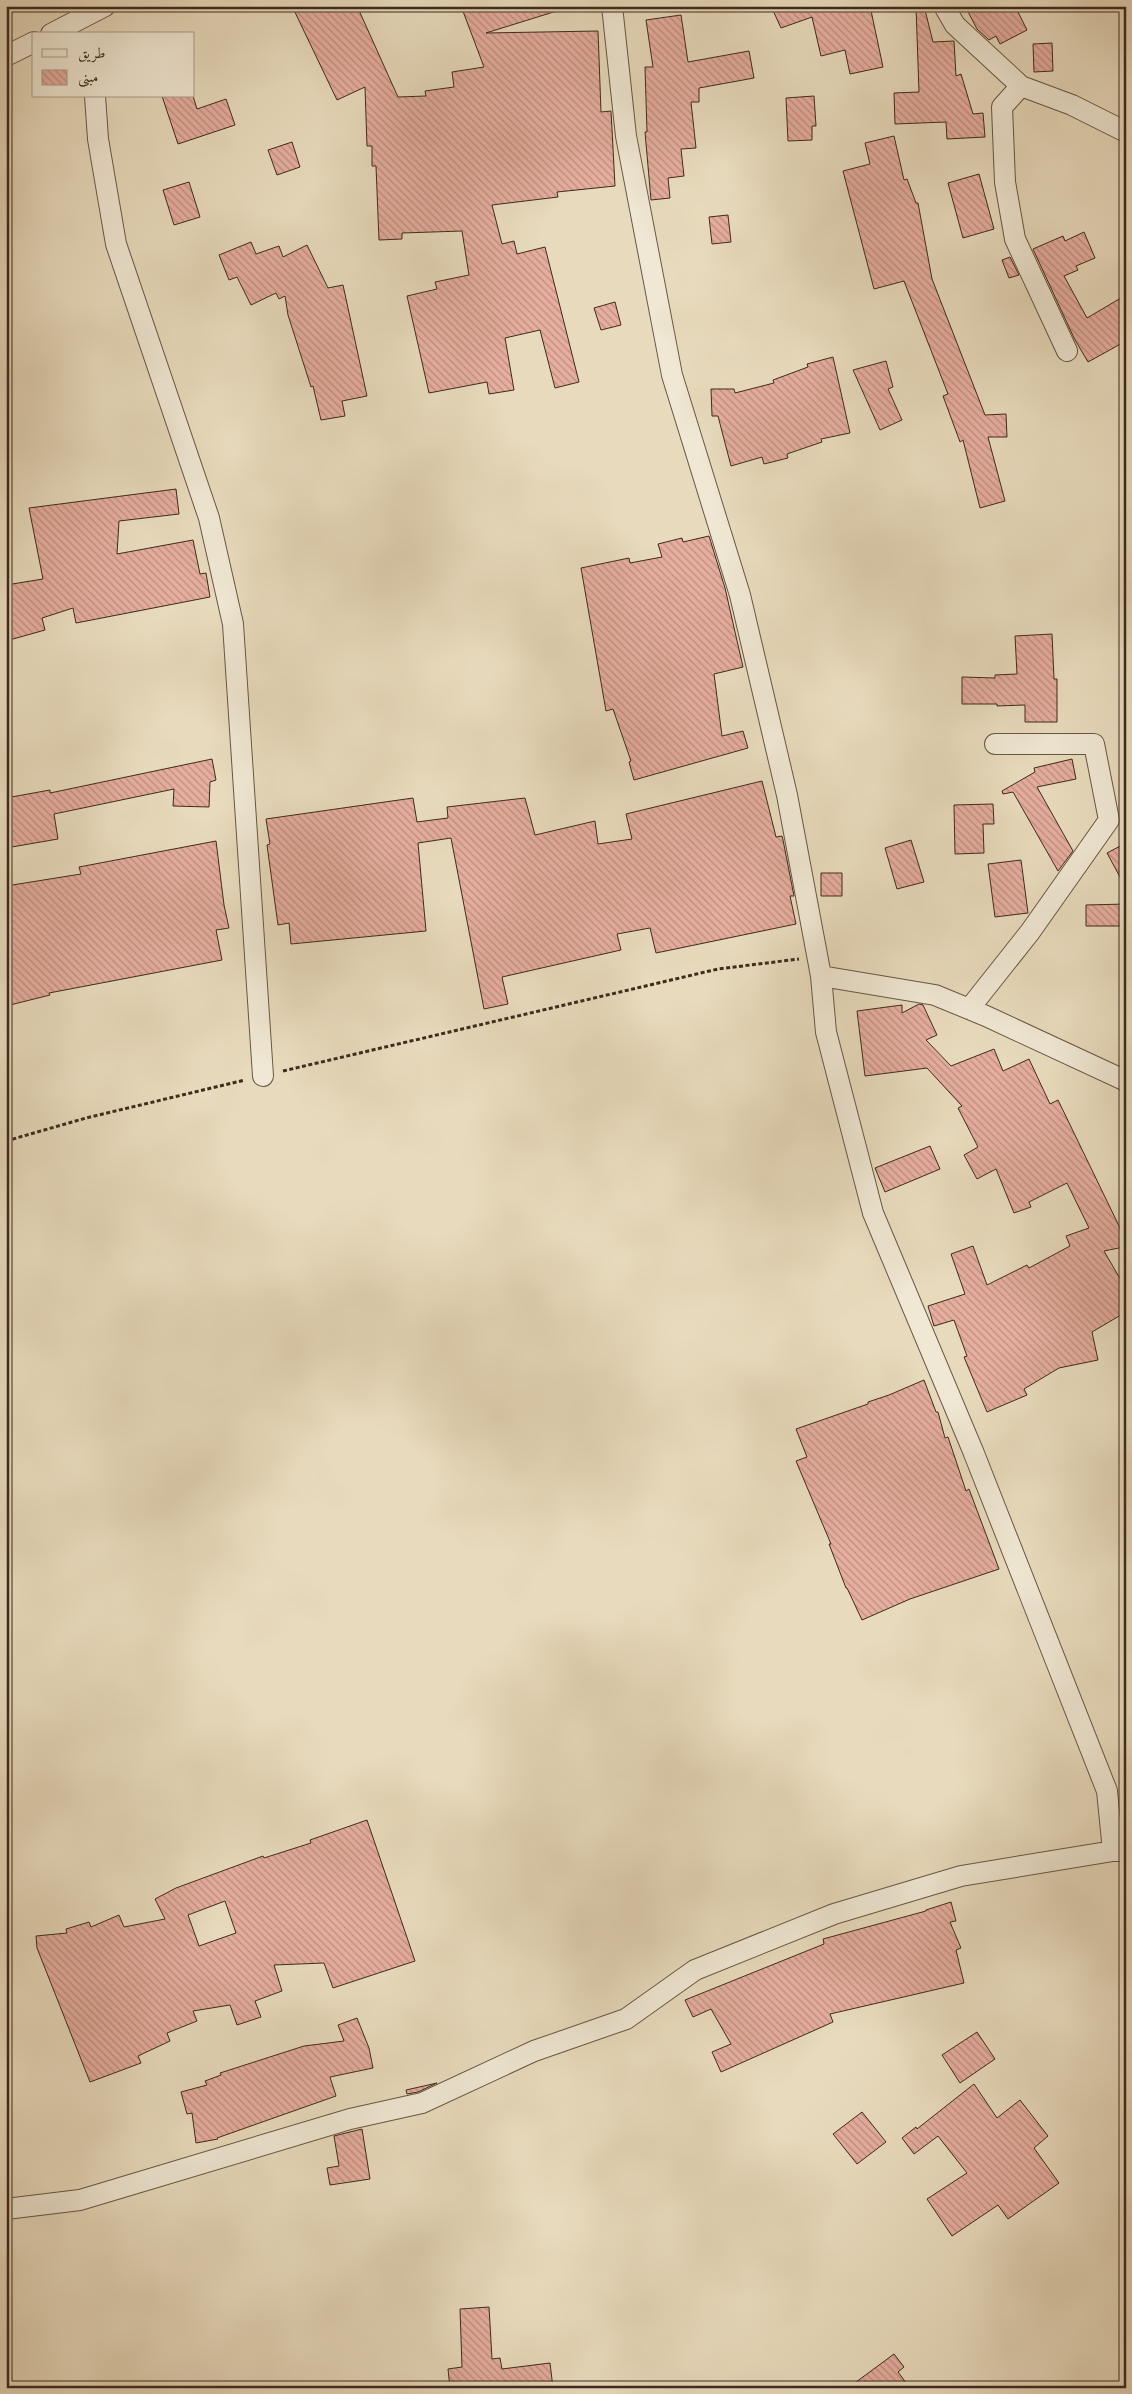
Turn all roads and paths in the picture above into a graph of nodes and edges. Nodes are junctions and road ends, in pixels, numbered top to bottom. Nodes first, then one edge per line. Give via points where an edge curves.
1 (612, 6) edge
2 (944, 6) edge
3 (91, 15) edge
4 (55, 32) edge
5 (32, 43) edge
6 (6, 56) edge
7 (1021, 86) junction
8 (95, 98) edge
9 (1126, 132) edge
10 (1067, 351) dead end
11 (995, 744) dead end
12 (818, 957) junction
13 (821, 976) junction
14 (969, 1009) junction
15 (263, 1076) junction
16 (1126, 1081) edge
17 (6, 1141) edge
18 (1120, 1851) edge
19 (6, 2209) edge

1 - 12 street via 626,136 672,375 740,595 787,795
2 - 7 street via 955,25
3 - 4 street
5 - 6 street
7 - 9 street via 1072,105
7 - 10 street via 1002,107 1005,182 1015,239
8 - 15 street via 98,139 116,244 209,518 233,624
11 - 14 street via 1094,744 1109,820 1030,932
12 - 13 street
12 - 15 path via 718,969
13 - 14 street via 935,995
13 - 18 street via 826,1032 873,1213 973,1451 1107,1792
14 - 16 street
15 - 17 path via 86,1118
18 - 19 street via 961,1876 834,1914 695,1970 626,2020 534,2051 422,2103 350,2119 80,2200

